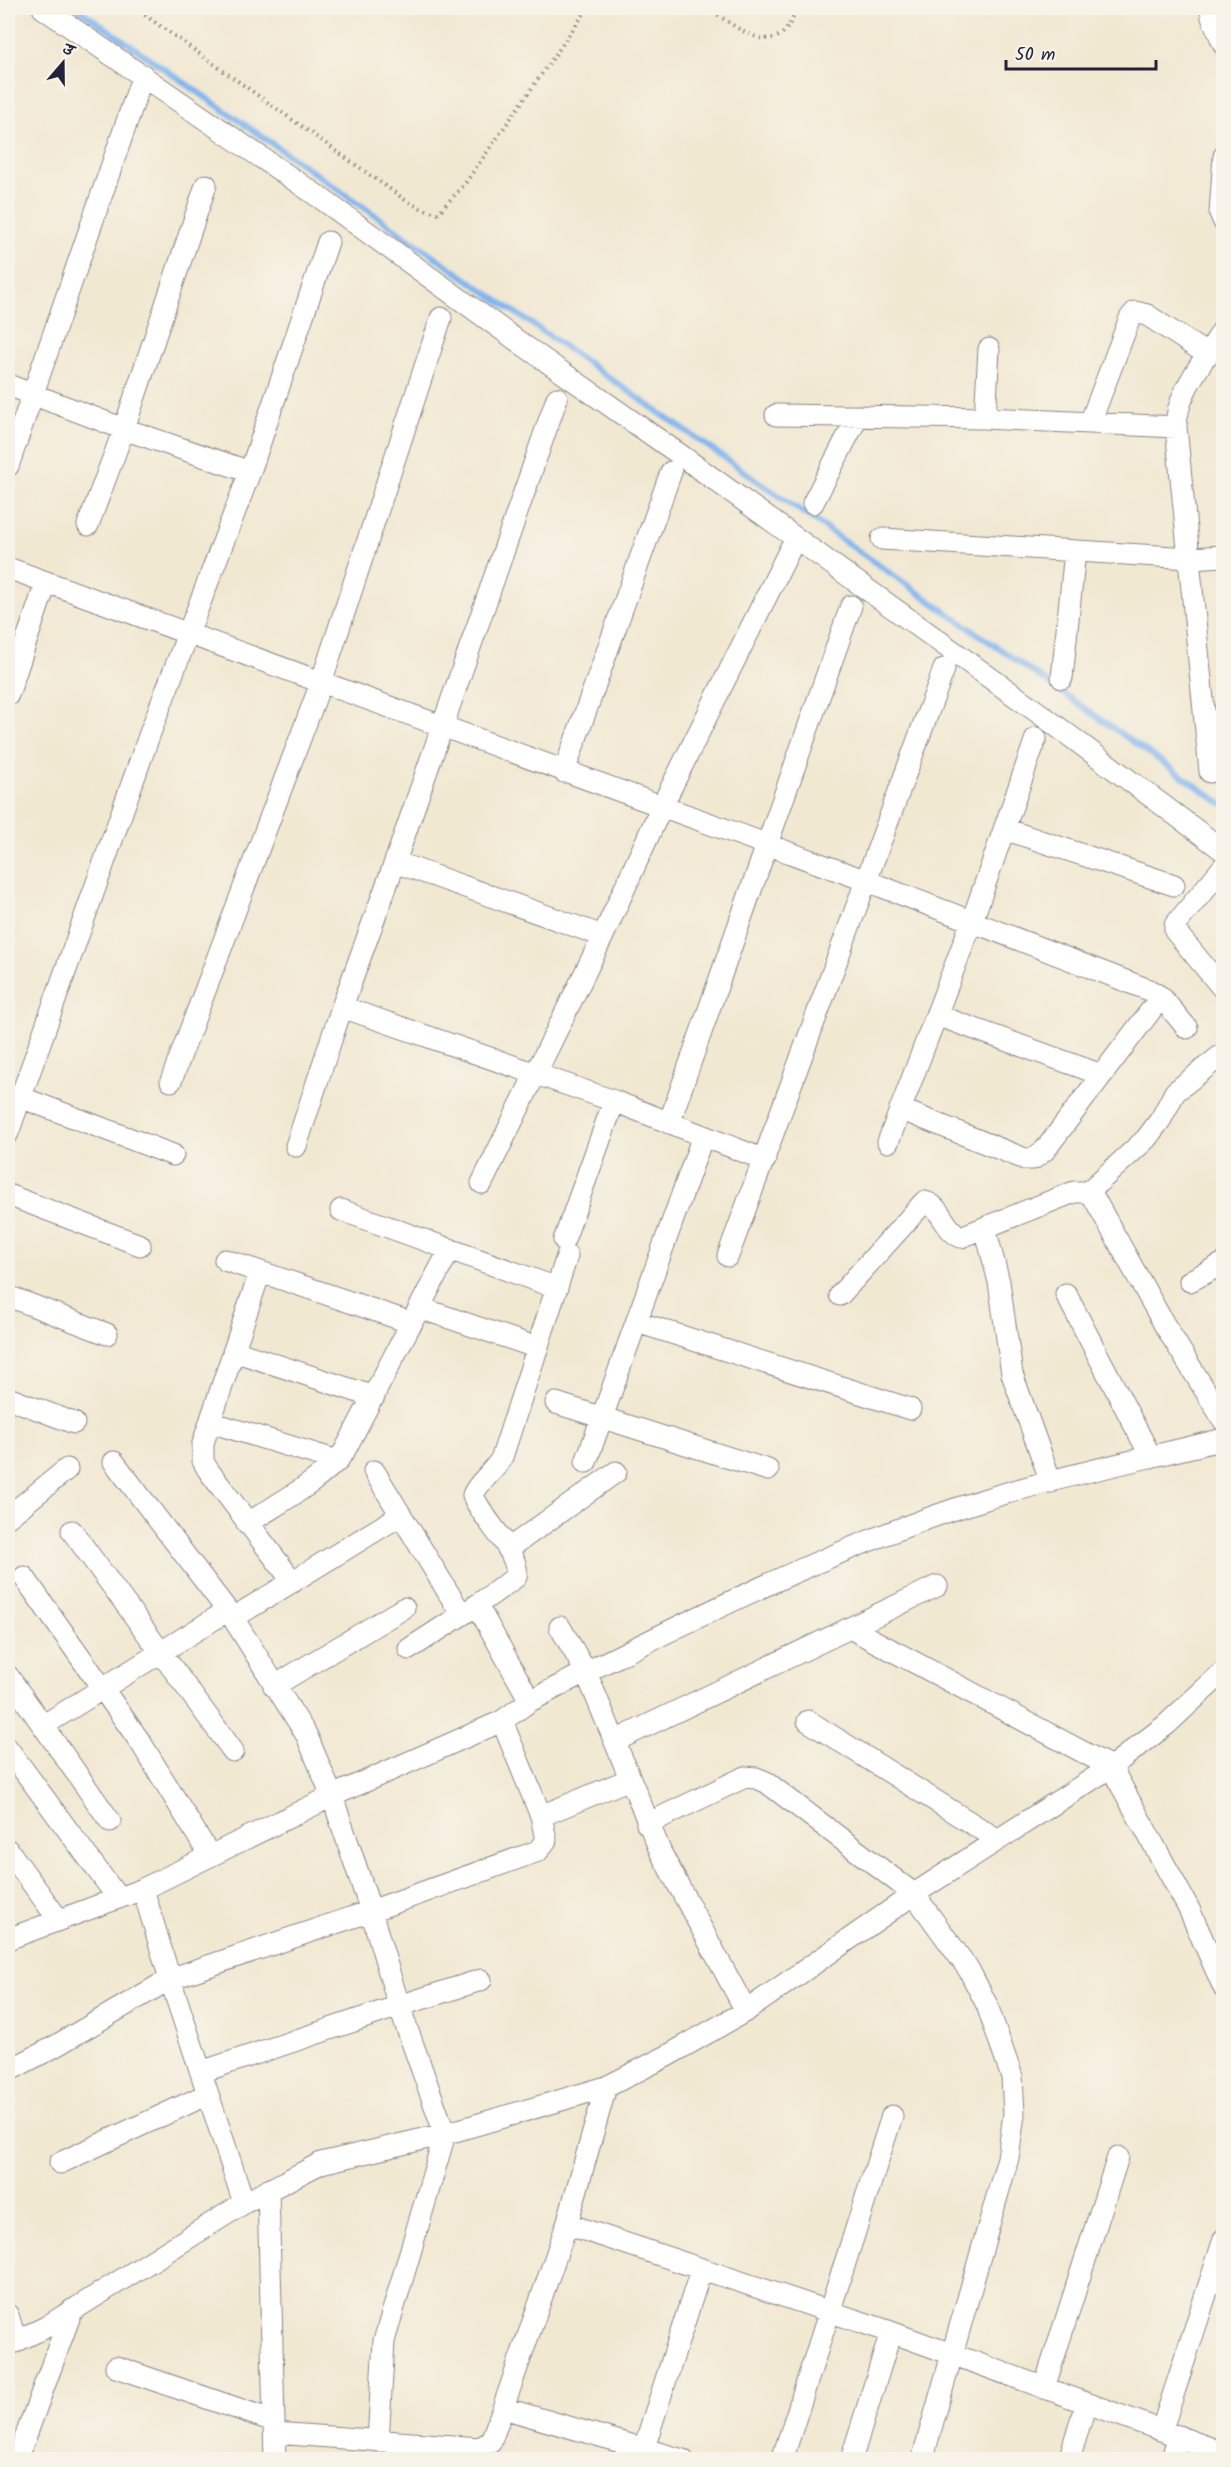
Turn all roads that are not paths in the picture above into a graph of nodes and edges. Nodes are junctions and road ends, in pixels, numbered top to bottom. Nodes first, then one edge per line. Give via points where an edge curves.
1 (43, 8) edge
2 (1211, 8) edge
3 (1224, 45) edge
4 (143, 75) junction
5 (1224, 156) edge
6 (206, 185) dead end
7 (1224, 222) edge
8 (328, 242) dead end
9 (441, 318) dead end
10 (1222, 331) edge
11 (989, 349) dead end
12 (1208, 355) junction
13 (8, 385) edge
14 (33, 393) junction
15 (557, 398) dead end
16 (776, 415) dead end
17 (858, 416) junction
18 (985, 418) junction
19 (1090, 423) junction
20 (1176, 427) junction
21 (124, 429) junction
22 (8, 466) edge
23 (250, 472) junction
24 (670, 472) dead end
25 (813, 503) dead end
26 (88, 525) dead end
27 (795, 539) junction
28 (882, 539) dead end
29 (1076, 551) junction
30 (1224, 556) edge
31 (1190, 558) junction
32 (8, 568) edge
33 (46, 583) junction
34 (851, 606) dead end
35 (189, 633) junction
36 (944, 669) dead end
37 (1062, 678) dead end
38 (321, 683) junction
39 (8, 695) edge
40 (442, 727) junction
41 (1036, 738) dead end
42 (1210, 771) dead end
43 (564, 772) junction
44 (661, 808) junction
45 (1004, 829) junction
46 (766, 845) junction
47 (1224, 851) edge
48 (395, 862) junction
49 (1224, 866) edge
50 (867, 881) junction
51 (1174, 885) dead end
52 (972, 921) junction
53 (603, 936) junction
54 (1224, 990) edge
55 (1161, 997) junction
56 (342, 1007) junction
57 (936, 1016) junction
58 (1187, 1028) dead end
59 (1224, 1053) edge
60 (534, 1074) junction
61 (1102, 1075) junction
62 (171, 1081) dead end
63 (20, 1097) junction
64 (614, 1101) junction
65 (900, 1109) junction
66 (669, 1123) junction
67 (8, 1133) edge
68 (702, 1136) junction
69 (888, 1142) dead end
70 (296, 1146) dead end
71 (173, 1155) dead end
72 (765, 1160) junction
73 (482, 1183) dead end
74 (1088, 1192) junction
75 (8, 1194) edge
76 (341, 1210) dead end
77 (985, 1228) junction
78 (140, 1245) dead end
79 (450, 1249) junction
80 (728, 1256) dead end
81 (225, 1260) dead end
82 (1224, 1263) edge
83 (260, 1272) junction
84 (1190, 1281) dead end
85 (557, 1287) junction
86 (1066, 1294) dead end
87 (840, 1295) dead end
88 (8, 1296) edge
89 (416, 1315) junction
90 (638, 1322) junction
91 (108, 1334) dead end
92 (538, 1348) junction
93 (234, 1352) junction
94 (374, 1397) junction
95 (8, 1398) edge
96 (556, 1403) dead end
97 (910, 1409) dead end
98 (602, 1418) junction
99 (1224, 1421) edge
100 (210, 1422) junction
101 (74, 1423) dead end
102 (1224, 1439) edge
103 (1151, 1457) junction
104 (338, 1461) junction
105 (114, 1462) dead end
106 (586, 1462) dead end
107 (67, 1469) dead end
108 (768, 1470) dead end
109 (374, 1471) dead end
110 (616, 1472) dead end
111 (1051, 1482) junction
112 (401, 1515) junction
113 (8, 1516) edge
114 (247, 1524) junction
115 (72, 1531) dead end
116 (508, 1549) junction
117 (24, 1577) dead end
118 (293, 1582) junction
119 (937, 1586) dead end
120 (404, 1608) dead end
121 (469, 1610) junction
122 (230, 1614) junction
123 (560, 1627) dead end
124 (850, 1628) junction
125 (409, 1648) dead end
126 (161, 1653) junction
127 (1224, 1671) edge
128 (586, 1672) junction
129 (8, 1676) edge
130 (274, 1686) junction
131 (103, 1690) junction
132 (531, 1701) junction
133 (502, 1721) junction
134 (808, 1721) dead end
135 (44, 1725) junction
136 (615, 1741) junction
137 (8, 1749) edge
138 (233, 1751) dead end
139 (1111, 1767) junction
140 (630, 1779) junction
141 (332, 1796) junction
142 (540, 1816) junction
143 (110, 1821) dead end
144 (647, 1824) junction
145 (998, 1840) junction
146 (8, 1850) edge
147 (210, 1856) junction
148 (143, 1889) junction
149 (914, 1894) junction
150 (118, 1898) junction
151 (371, 1911) junction
152 (58, 1919) junction
153 (8, 1939) edge
154 (170, 1979) junction
155 (482, 1980) dead end
156 (1224, 1988) edge
157 (399, 2006) junction
158 (746, 2011) junction
159 (8, 2071) edge
160 (201, 2072) junction
161 (606, 2087) junction
162 (208, 2094) junction
163 (892, 2116) dead end
164 (445, 2134) junction
165 (1118, 2157) dead end
166 (60, 2163) dead end
167 (268, 2190) junction
168 (244, 2203) junction
169 (567, 2224) junction
170 (1224, 2239) edge
171 (700, 2270) junction
172 (72, 2310) junction
173 (830, 2312) junction
174 (8, 2315) edge
175 (891, 2332) junction
176 (12, 2344) edge
177 (953, 2355) junction
178 (116, 2367) dead end
179 (1044, 2388) junction
180 (1086, 2403) junction
181 (503, 2408) junction
182 (274, 2427) junction
183 (1171, 2432) junction
184 (378, 2441) junction
185 (644, 2448) junction
186 (1222, 2453) edge
187 (17, 2460) edge
188 (275, 2460) edge
189 (683, 2460) edge
190 (782, 2460) edge
191 (851, 2460) edge
192 (922, 2460) edge
193 (1069, 2460) edge
194 (1171, 2460) edge

1 - 4 street
2 - 3 street
4 - 14 street
4 - 27 street via 320,197
5 - 7 street via 1220,213
6 - 21 street
8 - 23 street
9 - 38 street
10 - 12 street
11 - 18 street
12 - 19 street via 1147,315 1134,312
12 - 20 street via 1176,413
13 - 14 street
14 - 21 street
14 - 22 street
15 - 40 street
16 - 17 street
17 - 18 street
17 - 25 street
18 - 19 street
19 - 20 street
20 - 31 street
21 - 23 street
21 - 26 street
23 - 35 street
24 - 43 street
27 - 44 street
27 - 47 street
28 - 29 street
29 - 31 street
29 - 37 street
30 - 31 street
31 - 42 street
32 - 33 street
33 - 35 street
33 - 39 street
34 - 46 street
35 - 38 street
35 - 63 street
36 - 50 street
38 - 40 street
38 - 62 street
40 - 43 street
40 - 48 street
41 - 45 street
43 - 44 street
44 - 46 street
44 - 53 street
45 - 51 street
45 - 52 street
46 - 50 street
46 - 66 street
48 - 53 street
48 - 56 street
49 - 54 street via 1175,925 1175,931
50 - 52 street
50 - 72 street
52 - 55 street
52 - 57 street
53 - 60 street
55 - 58 street
55 - 61 street
56 - 60 street
56 - 70 street
57 - 61 street
57 - 65 street
59 - 74 street via 1175,1092 1146,1138
60 - 64 street
60 - 73 street
61 - 65 street via 1045,1150 1033,1159 1024,1159
63 - 67 street
63 - 71 street
64 - 66 street
64 - 85 street
65 - 69 street
66 - 68 street
68 - 72 street
68 - 90 street
72 - 80 street
74 - 77 street via 1074,1192
74 - 99 street
75 - 78 street
76 - 79 street
77 - 87 street via 957,1236 933,1206 924,1202
77 - 111 street via 998,1274 1012,1374
79 - 85 street
79 - 89 street
81 - 83 street
82 - 84 street
83 - 89 street
83 - 93 street
85 - 92 street
86 - 103 street
88 - 91 street
89 - 92 street
89 - 94 street
90 - 97 street
90 - 98 street
92 - 116 street via 502,1457 473,1495
93 - 94 street
93 - 100 street
94 - 104 street
95 - 101 street
96 - 98 street
98 - 106 street
98 - 108 street
100 - 104 street
100 - 114 street via 203,1443 203,1461
102 - 103 street
103 - 111 street
104 - 114 street
105 - 122 street
107 - 113 street
109 - 112 street
110 - 116 street
111 - 128 street via 976,1502 840,1554
112 - 118 street
112 - 121 street
114 - 118 street
115 - 126 street
116 - 121 street via 516,1566 516,1577
117 - 131 street
118 - 122 street
119 - 124 street
120 - 130 street
121 - 125 street
121 - 132 street
122 - 126 street
122 - 130 street
123 - 128 street
124 - 136 street
124 - 139 street
126 - 131 street
126 - 138 street
127 - 139 street via 1166,1725
128 - 132 street
128 - 136 street
129 - 135 street
130 - 141 street via 307,1736
131 - 135 street
131 - 147 street
132 - 133 street
133 - 141 street
133 - 142 street
134 - 145 street
135 - 143 street
136 - 140 street
137 - 150 street
139 - 145 street
139 - 156 street via 1189,1909
140 - 142 street
140 - 144 street
141 - 147 street
141 - 151 street
142 - 151 street via 546,1840 538,1851
144 - 149 street via 745,1777 756,1778
144 - 158 street
145 - 149 street
146 - 152 street
147 - 148 street
148 - 150 street
148 - 154 street
149 - 158 street
149 - 177 street via 978,1986 1012,2077 1014,2114 1008,2158
150 - 152 street
151 - 154 street
151 - 157 street
152 - 153 street
154 - 159 street
154 - 160 street
155 - 157 street
157 - 160 street
157 - 164 street
158 - 161 street
160 - 162 street
161 - 164 street
161 - 169 street
162 - 166 street
162 - 168 street
163 - 173 street
164 - 167 street via 321,2163
164 - 184 street via 384,2341
165 - 179 street
167 - 168 street
167 - 182 street
168 - 172 street
169 - 171 street
169 - 181 street
170 - 183 street
171 - 173 street
171 - 185 street
172 - 176 street
172 - 187 street
173 - 175 street
173 - 190 street
174 - 176 street
175 - 177 street
175 - 191 street
177 - 179 street
177 - 192 street
178 - 182 street
179 - 180 street
180 - 183 street
180 - 193 street
181 - 184 street via 491,2441 480,2448
181 - 185 street
182 - 184 street
182 - 188 street
183 - 186 street
183 - 194 street
185 - 189 street

